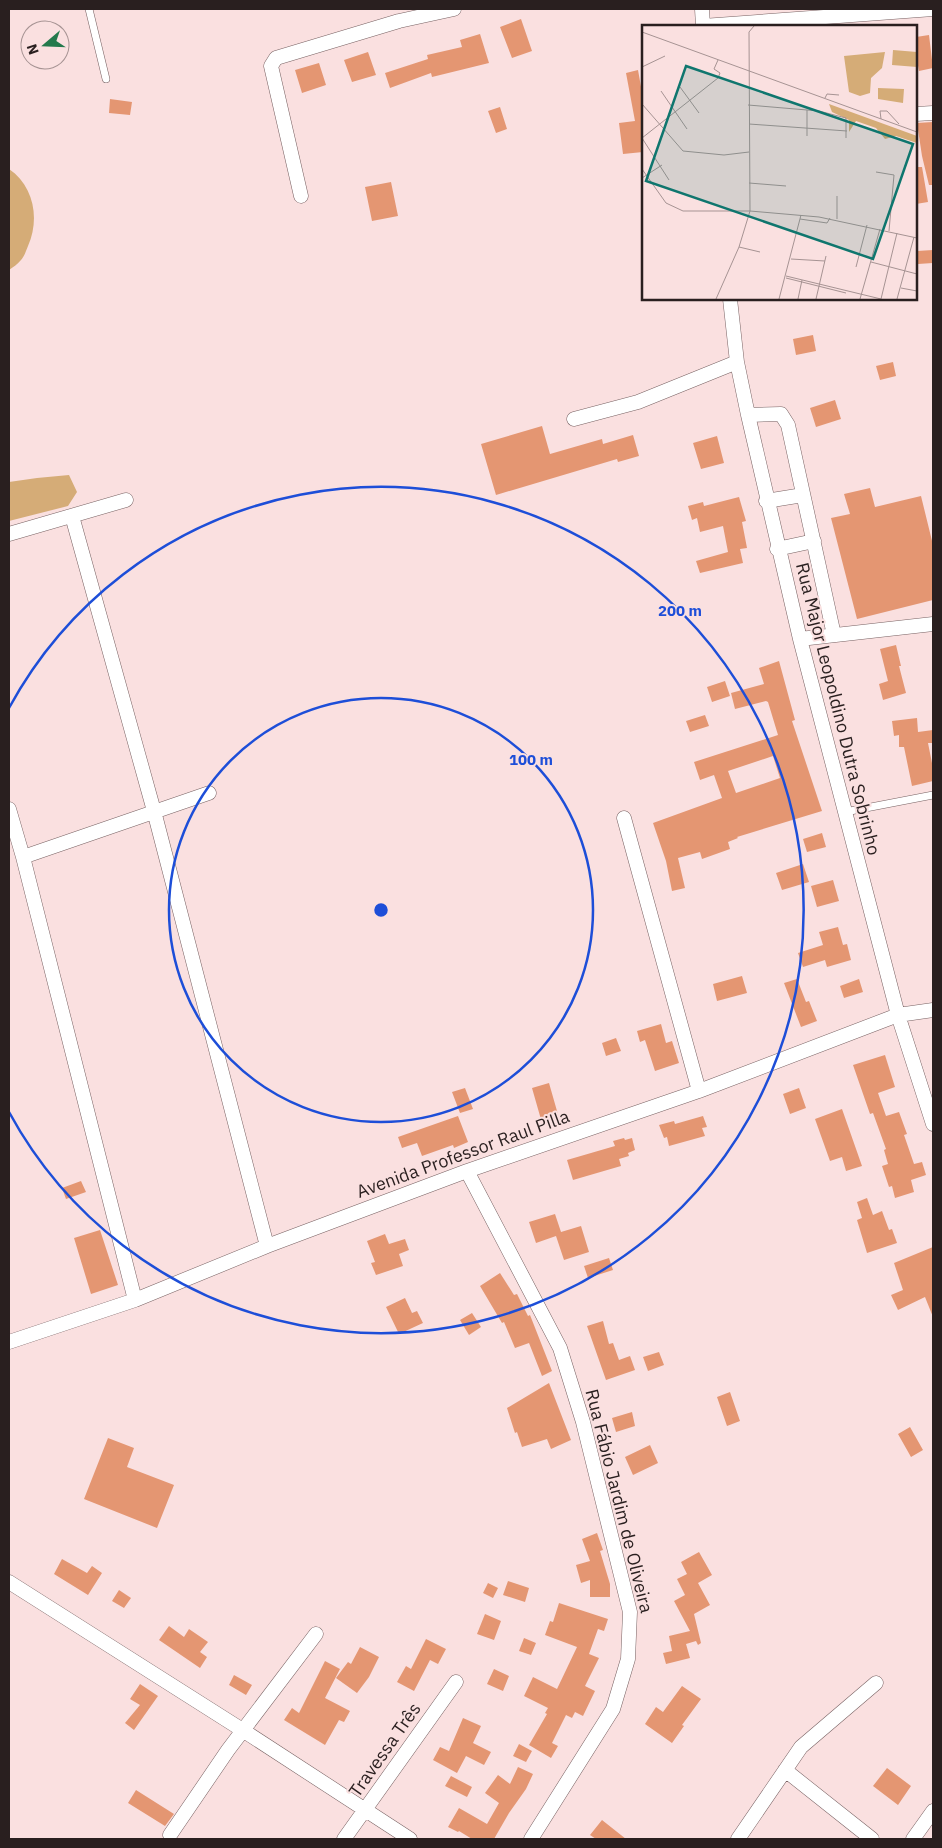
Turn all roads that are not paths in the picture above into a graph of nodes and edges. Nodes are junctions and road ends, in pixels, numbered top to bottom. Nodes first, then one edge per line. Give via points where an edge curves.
1 (89, 9) edge
2 (454, 9) edge
3 (702, 9) edge
4 (933, 9) edge
5 (703, 25) edge
6 (717, 25) edge
7 (106, 79) dead end
8 (933, 113) edge
9 (917, 114) edge
10 (301, 196) dead end
11 (730, 300) edge
12 (737, 362) junction
13 (748, 415) junction
14 (574, 419) dead end
15 (803, 495) junction
16 (126, 500) dead end
17 (766, 501) junction
18 (72, 516) junction
19 (9, 534) edge
20 (814, 541) junction
21 (777, 549) junction
22 (933, 624) edge
23 (834, 635) junction
24 (800, 639) junction
25 (209, 793) dead end
26 (933, 795) edge
27 (9, 809) edge
28 (154, 811) junction
29 (845, 812) junction
30 (624, 818) dead end
31 (23, 857) junction
32 (933, 1010) edge
33 (898, 1015) junction
34 (700, 1091) junction
35 (933, 1124) edge
36 (467, 1170) junction
37 (267, 1246) junction
38 (135, 1300) junction
39 (9, 1342) edge
40 (9, 1582) edge
41 (316, 1634) dead end
42 (456, 1682) dead end
43 (876, 1683) dead end
44 (244, 1731) junction
45 (785, 1770) junction
46 (366, 1809) junction
47 (933, 1811) edge
48 (170, 1835) dead end
49 (344, 1839) edge
50 (410, 1839) edge
51 (531, 1839) edge
52 (738, 1839) edge
53 (872, 1839) edge
54 (913, 1839) edge

1 - 7 lane
2 - 10 street via 399,21 276,58 271,66
3 - 5 street
4 - 6 street
8 - 9 street
11 - 12 street, Rua Major Leopoldino Dutra Sobrinho
12 - 13 street, Rua Major Leopoldino Dutra Sobrinho
12 - 14 street via 638,402
13 - 15 street via 781,414 785,418
13 - 17 street, Rua Major Leopoldino Dutra Sobrinho
15 - 17 street
15 - 20 street
16 - 18 street
17 - 21 street, Rua Major Leopoldino Dutra Sobrinho
18 - 19 street
18 - 28 street
20 - 21 street
20 - 23 street
21 - 24 street, Rua Major Leopoldino Dutra Sobrinho
22 - 23 street
23 - 24 street
24 - 29 street, Rua Major Leopoldino Dutra Sobrinho
25 - 28 street
26 - 29 lane
27 - 31 street
28 - 31 street
28 - 37 street
29 - 33 street, Rua Major Leopoldino Dutra Sobrinho
30 - 34 street
31 - 38 street
32 - 33 street, Avenida Professor Raul Pilla
33 - 34 street, Avenida Professor Raul Pilla
33 - 35 street, Rua Major Leopoldino Dutra Sobrinho
34 - 36 street, Avenida Professor Raul Pilla
36 - 37 street, Avenida Professor Raul Pilla
36 - 51 street, Rua Fábio Jardim de Oliveira via 560,1348 583,1422 630,1612 628,1659 613,1709
37 - 38 street, Avenida Professor Raul Pilla
38 - 39 street, Avenida Professor Raul Pilla
40 - 44 street
41 - 44 street
42 - 46 street, Travessa Três
43 - 45 street via 801,1747
44 - 46 street
44 - 48 street
45 - 52 street
45 - 53 street
46 - 49 street, Travessa Três
46 - 50 street
47 - 54 street

